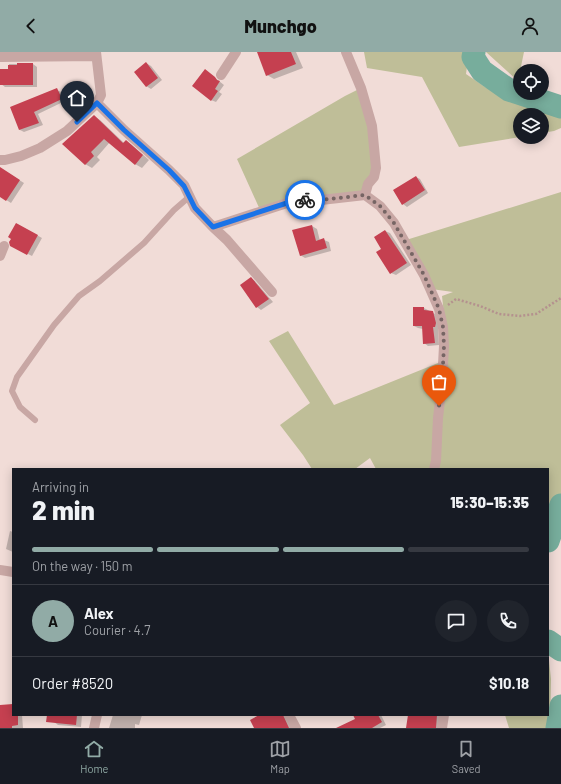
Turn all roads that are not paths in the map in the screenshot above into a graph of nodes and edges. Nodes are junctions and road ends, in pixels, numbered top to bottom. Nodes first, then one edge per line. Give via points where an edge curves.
1 (236, 52) edge
2 (346, 52) edge
3 (96, 54) edge
4 (0, 57) edge
5 (221, 75) dead end
6 (97, 103) junction
7 (0, 160) edge
8 (365, 195) junction
9 (189, 197) junction
10 (213, 227) junction
11 (4, 246) dead end
12 (0, 256) edge
13 (272, 292) dead end
14 (34, 420) dead end
15 (434, 468) edge
16 (0, 570) edge
17 (12, 572) edge
18 (97, 716) edge
19 (290, 716) edge
20 (444, 716) edge
21 (94, 728) edge
22 (296, 728) edge
23 (442, 728) edge

1 - 5 street
2 - 8 street via 361,88 372,126 376,168
3 - 4 street
3 - 6 street via 101,95
6 - 7 street via 67,131 40,148 21,156
6 - 9 street via 169,170 184,186
8 - 10 street via 301,200
8 - 15 street via 380,206 394,223 424,275 440,312 443,327 443,362
9 - 10 street via 195,208
9 - 14 lane via 144,243 79,296 54,324 17,376 12,391 20,407
10 - 13 street
11 - 12 street
16 - 17 street
18 - 21 street
19 - 22 street
20 - 23 street

